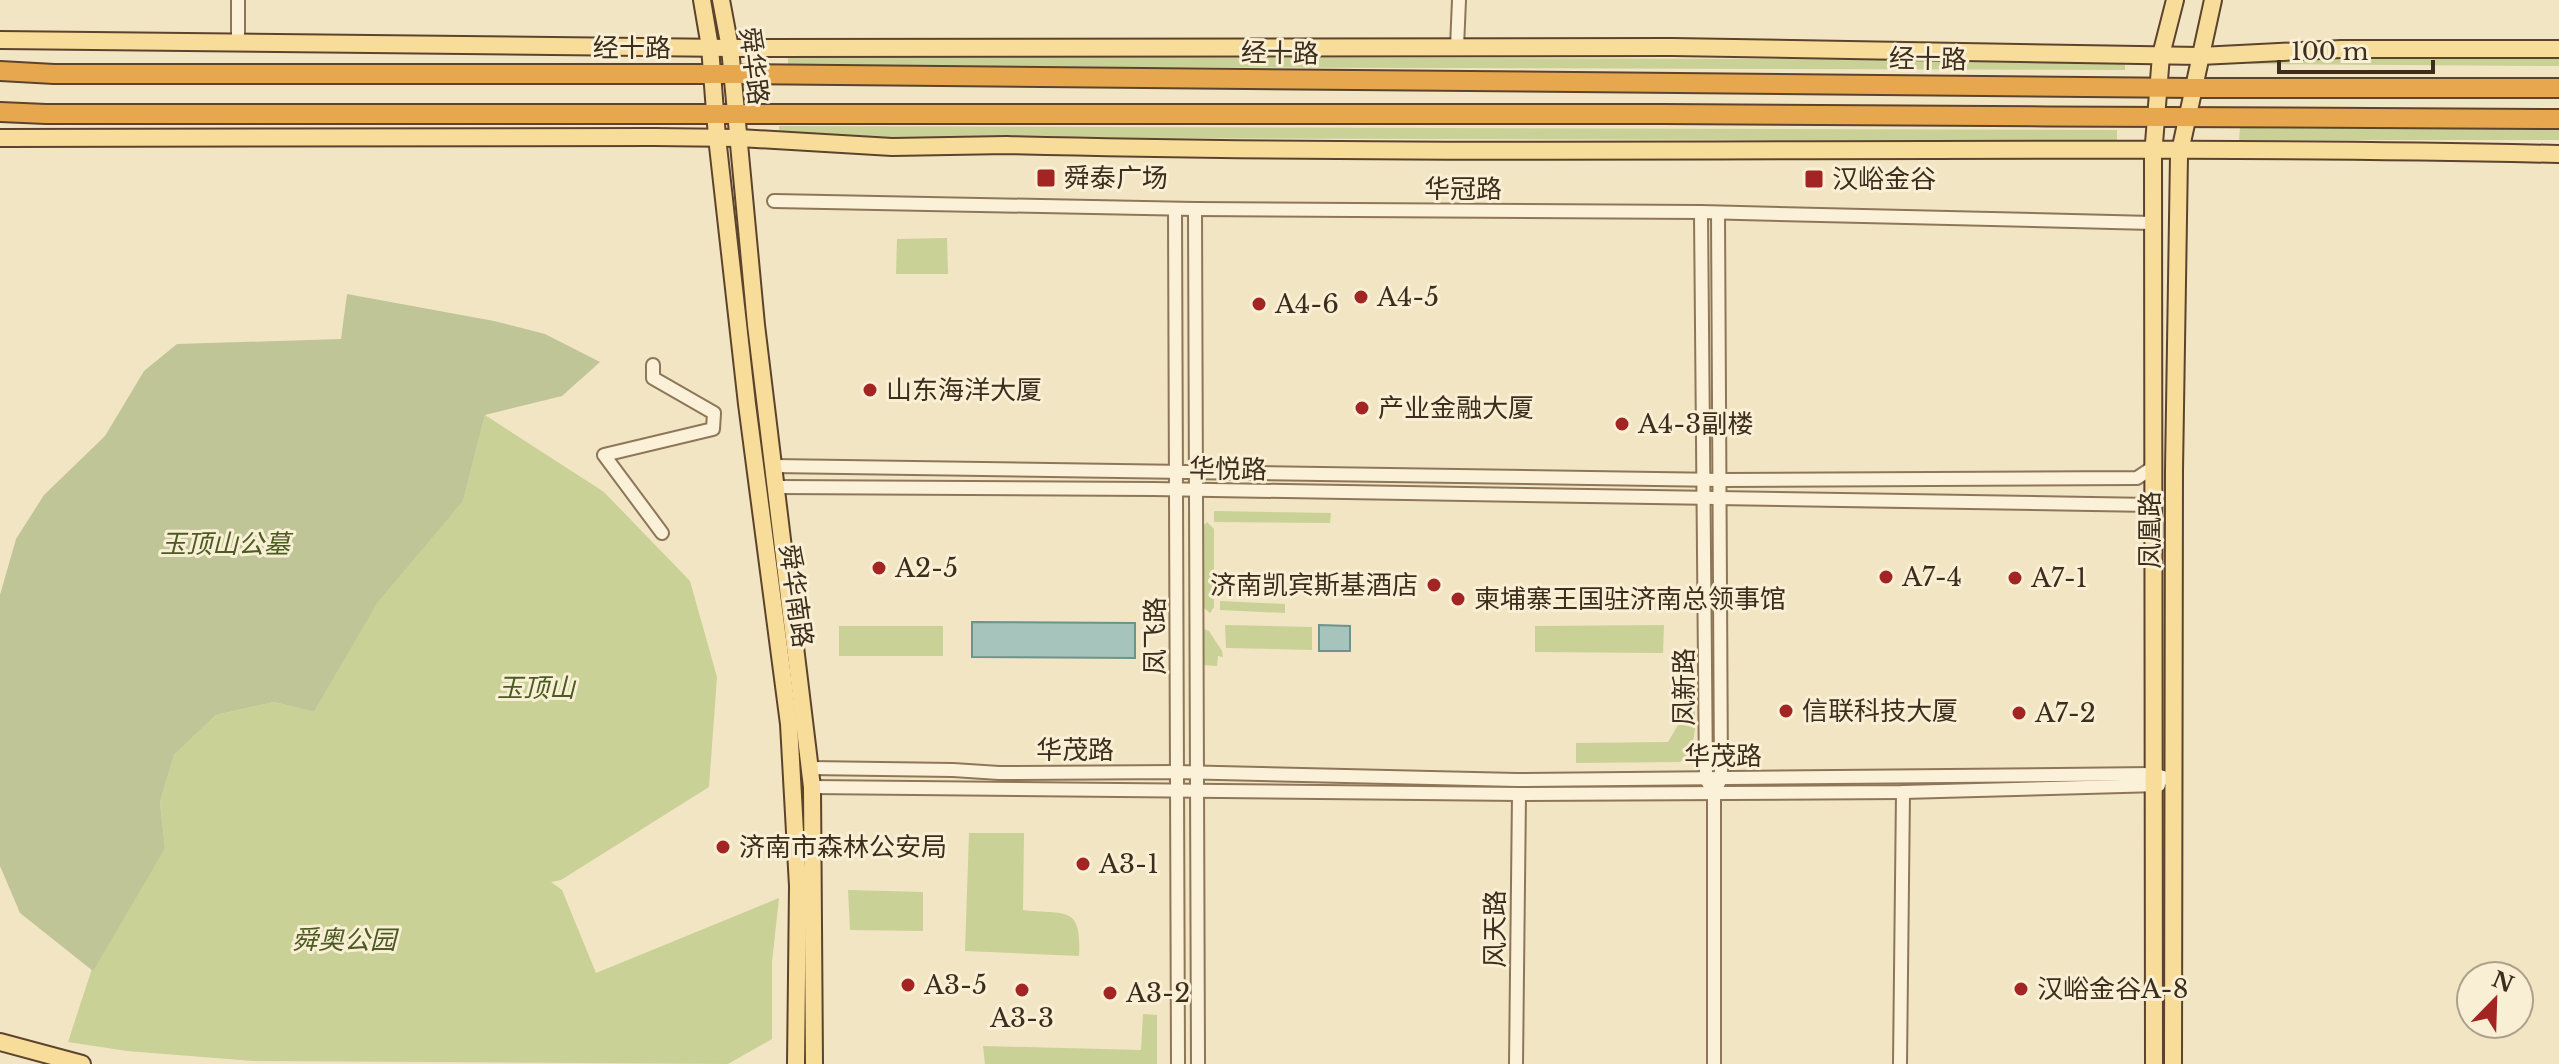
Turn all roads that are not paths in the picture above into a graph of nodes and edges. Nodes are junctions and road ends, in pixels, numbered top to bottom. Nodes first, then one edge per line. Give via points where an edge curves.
1 (238, 0) edge
2 (702, 0) edge
3 (721, 0) edge
4 (1459, 0) edge
5 (2175, 0) edge
6 (2213, 0) edge
7 (0, 40) edge
8 (238, 41) junction
9 (710, 47) junction
10 (1457, 47) junction
11 (730, 48) junction
12 (2559, 49) edge
13 (2161, 55) junction
14 (2200, 56) junction
15 (0, 71) edge
16 (712, 74) junction
17 (732, 74) junction
18 (2158, 88) junction
19 (2192, 88) junction
20 (2559, 88) edge
21 (736, 111) junction
22 (0, 112) edge
23 (715, 112) junction
24 (2156, 118) junction
25 (2186, 118) junction
26 (2559, 119) edge
27 (717, 137) junction
28 (0, 138) edge
29 (739, 138) junction
30 (2179, 148) junction
31 (2153, 149) junction
32 (2559, 154) edge
33 (774, 201) dead end
34 (1175, 209) junction
35 (1195, 209) junction
36 (1701, 212) junction
37 (1718, 213) junction
38 (2152, 223) junction
39 (653, 365) dead end
40 (774, 466) junction
41 (2152, 468) junction
42 (1176, 473) junction
43 (1195, 474) junction
44 (1702, 479) junction
45 (1722, 480) junction
46 (777, 487) junction
47 (1176, 490) junction
48 (1195, 491) junction
49 (1703, 498) junction
50 (1721, 500) junction
51 (2152, 505) junction
52 (662, 533) dead end
53 (810, 768) junction
54 (1176, 772) junction
55 (1197, 772) junction
56 (1721, 778) junction
57 (1706, 779) junction
58 (2154, 781) junction
59 (2174, 781) junction
60 (812, 787) junction
61 (1177, 790) junction
62 (1197, 790) junction
63 (1903, 792) junction
64 (1714, 793) junction
65 (1519, 794) junction
66 (0, 1042) edge
67 (82, 1064) edge
68 (796, 1064) edge
69 (814, 1064) edge
70 (1178, 1064) edge
71 (1198, 1064) edge
72 (1516, 1064) edge
73 (1714, 1064) edge
74 (1900, 1064) edge
75 (2154, 1064) edge
76 (2173, 1064) edge

1 - 8 street
2 - 9 main road, 舜华路
3 - 11 main road, 舜华路
4 - 10 street
5 - 13 main road, 凤凰路
6 - 14 main road, 凤凰路
7 - 8 main road, 经十路
8 - 9 main road, 经十路
9 - 11 main road, 经十路
9 - 16 main road, 舜华路
10 - 11 main road, 经十路
10 - 13 main road, 经十路
11 - 17 main road, 舜华路
12 - 14 main road via 2341,49
13 - 14 main road, 经十路
13 - 18 main road, 凤凰路
14 - 19 main road, 凤凰路
15 - 16 highway, 经十路
16 - 17 highway, 经十路
16 - 23 main road, 舜华路
17 - 18 highway, 经十路
17 - 21 main road, 舜华路
18 - 19 highway, 经十路
18 - 24 main road, 凤凰路
19 - 20 highway, 经十路
19 - 25 main road, 凤凰路
21 - 23 highway
21 - 24 highway
21 - 29 main road, 舜华路
22 - 23 highway
23 - 27 main road, 舜华路
24 - 25 highway
24 - 31 main road, 凤凰路
25 - 26 highway
25 - 30 main road, 凤凰路
27 - 28 main road
27 - 29 main road
27 - 68 main road, 舜华南路 via 789,724 798,886
29 - 31 main road via 905,147
29 - 40 main road, 舜华南路
30 - 31 main road
30 - 32 main road
30 - 59 main road, 凤凰路
31 - 38 main road, 凤凰路
33 - 34 street, 华冠路
34 - 35 street, 华冠路
34 - 42 street, 凤飞路
35 - 36 street, 华冠路
35 - 43 street, 凤飞路
36 - 37 street, 华冠路
36 - 44 street, 凤新路
37 - 38 street, 华冠路
37 - 45 street
38 - 41 main road, 凤凰路
39 - 52 street via 653,378 714,413 713,429 604,455
40 - 42 street
40 - 46 main road, 舜华南路
41 - 45 street via 2137,478
41 - 51 main road, 凤凰路
42 - 43 street
42 - 47 street, 凤飞路
43 - 44 street
43 - 48 street, 凤飞路
44 - 45 street
44 - 49 street, 凤新路
45 - 50 street
46 - 47 street, 华悦路
46 - 53 main road, 舜华南路
47 - 48 street, 华悦路
47 - 54 street, 凤飞路
48 - 49 street, 华悦路
48 - 55 street, 凤飞路
49 - 50 street, 华悦路
49 - 57 street, 凤新路
50 - 51 street, 华悦路
50 - 56 street
51 - 58 main road, 凤凰路
53 - 54 street, 华茂路
53 - 60 main road, 舜华南路
54 - 55 street, 华茂路
54 - 61 street, 凤飞路
55 - 57 street, 华茂路
55 - 62 street, 凤飞路
56 - 57 street, 华茂路
56 - 58 street, 华茂路
56 - 64 street
57 - 64 street, 凤新路
58 - 59 street, 华茂路
58 - 63 street, 华茂路
58 - 75 main road, 凤凰路
59 - 76 main road, 凤凰路
60 - 61 street, 华茂路
60 - 69 main road, 舜华南路
61 - 62 street, 华茂路
61 - 70 street, 凤飞路
62 - 65 street, 华茂路
62 - 71 street, 凤飞路
63 - 64 street, 华茂路
63 - 74 street
64 - 65 street, 华茂路
64 - 73 street, 凤新路
65 - 72 street, 风天路
66 - 67 main road

